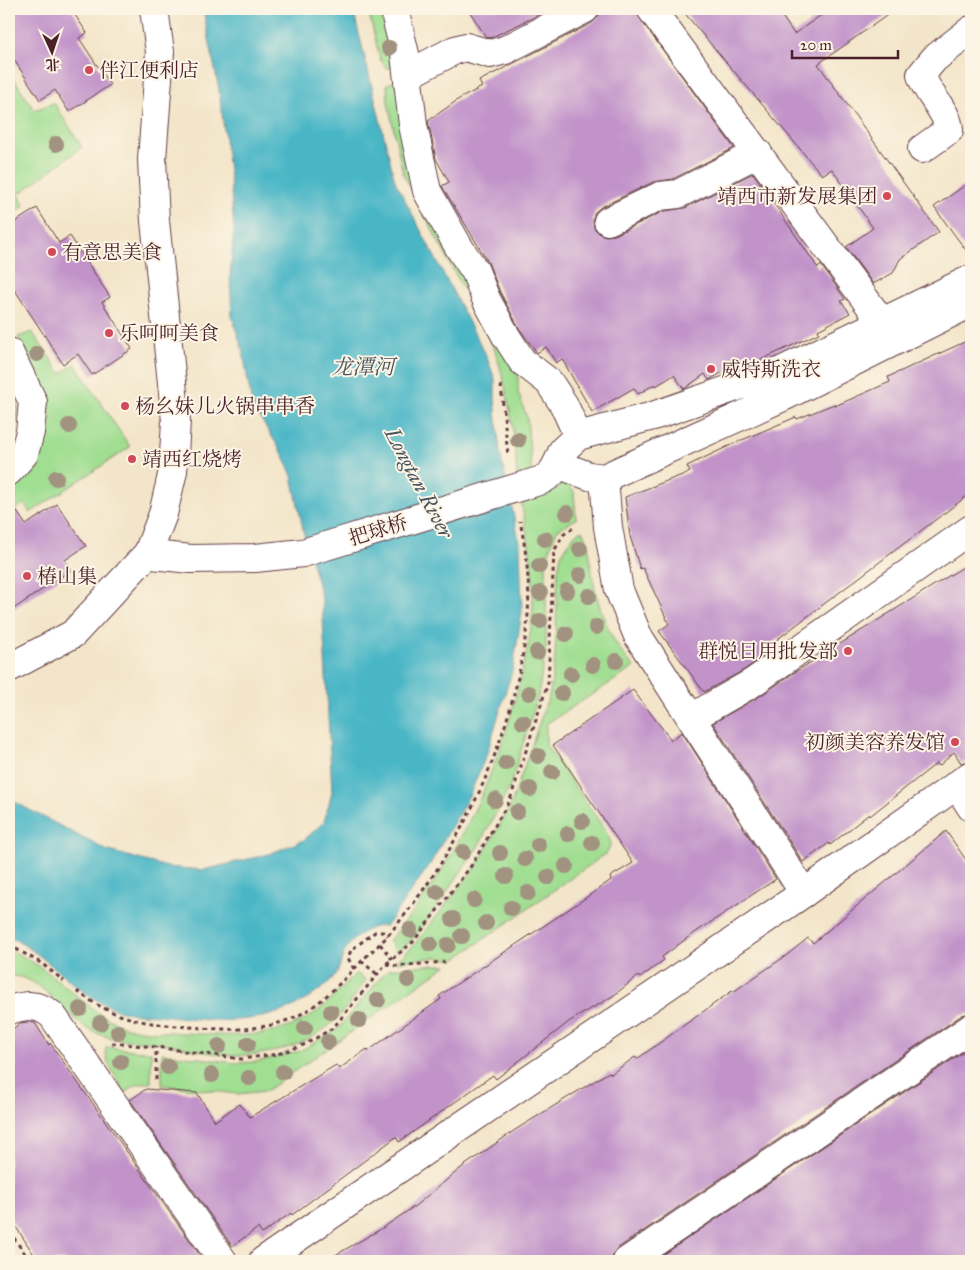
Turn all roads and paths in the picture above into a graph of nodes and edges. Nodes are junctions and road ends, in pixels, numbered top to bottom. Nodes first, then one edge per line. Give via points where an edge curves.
1 (154, 9) edge
2 (394, 9) edge
3 (585, 9) edge
4 (652, 9) edge
5 (971, 30) edge
6 (409, 74) junction
7 (922, 149) dead end
8 (758, 153) junction
9 (608, 221) dead end
10 (971, 279) edge
11 (971, 303) edge
12 (882, 322) junction
13 (9, 352) edge
14 (578, 436) junction
15 (558, 464) junction
16 (9, 470) edge
17 (604, 478) junction
18 (514, 501) junction
19 (580, 525) dead end
20 (971, 529) edge
21 (148, 553) junction
22 (9, 668) edge
23 (693, 717) junction
24 (966, 789) edge
25 (804, 893) junction
26 (387, 936) junction
27 (9, 944) edge
28 (380, 944) junction
29 (392, 959) junction
30 (361, 961) junction
31 (445, 962) dead end
32 (386, 964) junction
33 (354, 969) junction
34 (377, 974) junction
35 (67, 983) dead end
36 (73, 988) dead end
37 (9, 1010) edge
38 (971, 1028) edge
39 (109, 1042) dead end
40 (156, 1047) junction
41 (156, 1080) dead end
42 (9, 1231) edge
43 (30, 1261) edge
44 (222, 1261) edge
45 (263, 1261) edge
46 (627, 1261) edge

1 - 21 street via 160,52 152,158 176,421 173,471 163,514
2 - 6 street
3 - 6 street via 505,50 490,54 466,47
4 - 8 street
5 - 7 street via 934,59 921,75 926,90 948,119 949,130
6 - 14 street via 413,125 427,191 475,271 506,336 522,360 549,382
8 - 9 street via 678,194 660,196
8 - 12 street
10 - 12 street
11 - 17 street via 785,396
12 - 14 street via 779,372 653,416
13 - 16 street via 33,402 24,454
14 - 15 street, 把球桥 via 563,450
15 - 17 street
15 - 18 street, 把球桥 via 552,474
17 - 23 street via 608,527 619,590 638,636
18 - 21 street, 把球桥 via 303,553 263,558 191,559
18 - 26 path via 526,560 527,624 506,717 484,779 458,833 427,884
19 - 29 path via 564,534 554,551 548,683 510,800 471,866 413,942
20 - 23 street via 752,683
21 - 22 street via 73,634
23 - 25 street
24 - 25 street
25 - 45 street
26 - 28 path
26 - 33 path via 383,932 375,932 351,950 348,958
27 - 35 path
28 - 29 path
28 - 30 path
29 - 32 path
30 - 33 path
30 - 34 path
31 - 32 path
32 - 34 path
33 - 36 path via 319,1002 295,1017 248,1030 136,1021 100,1007
34 - 40 path via 333,1028 286,1052 241,1059
37 - 44 street via 25,1005 40,1006 52,1015
38 - 46 street
39 - 40 path
40 - 41 path
42 - 43 path

